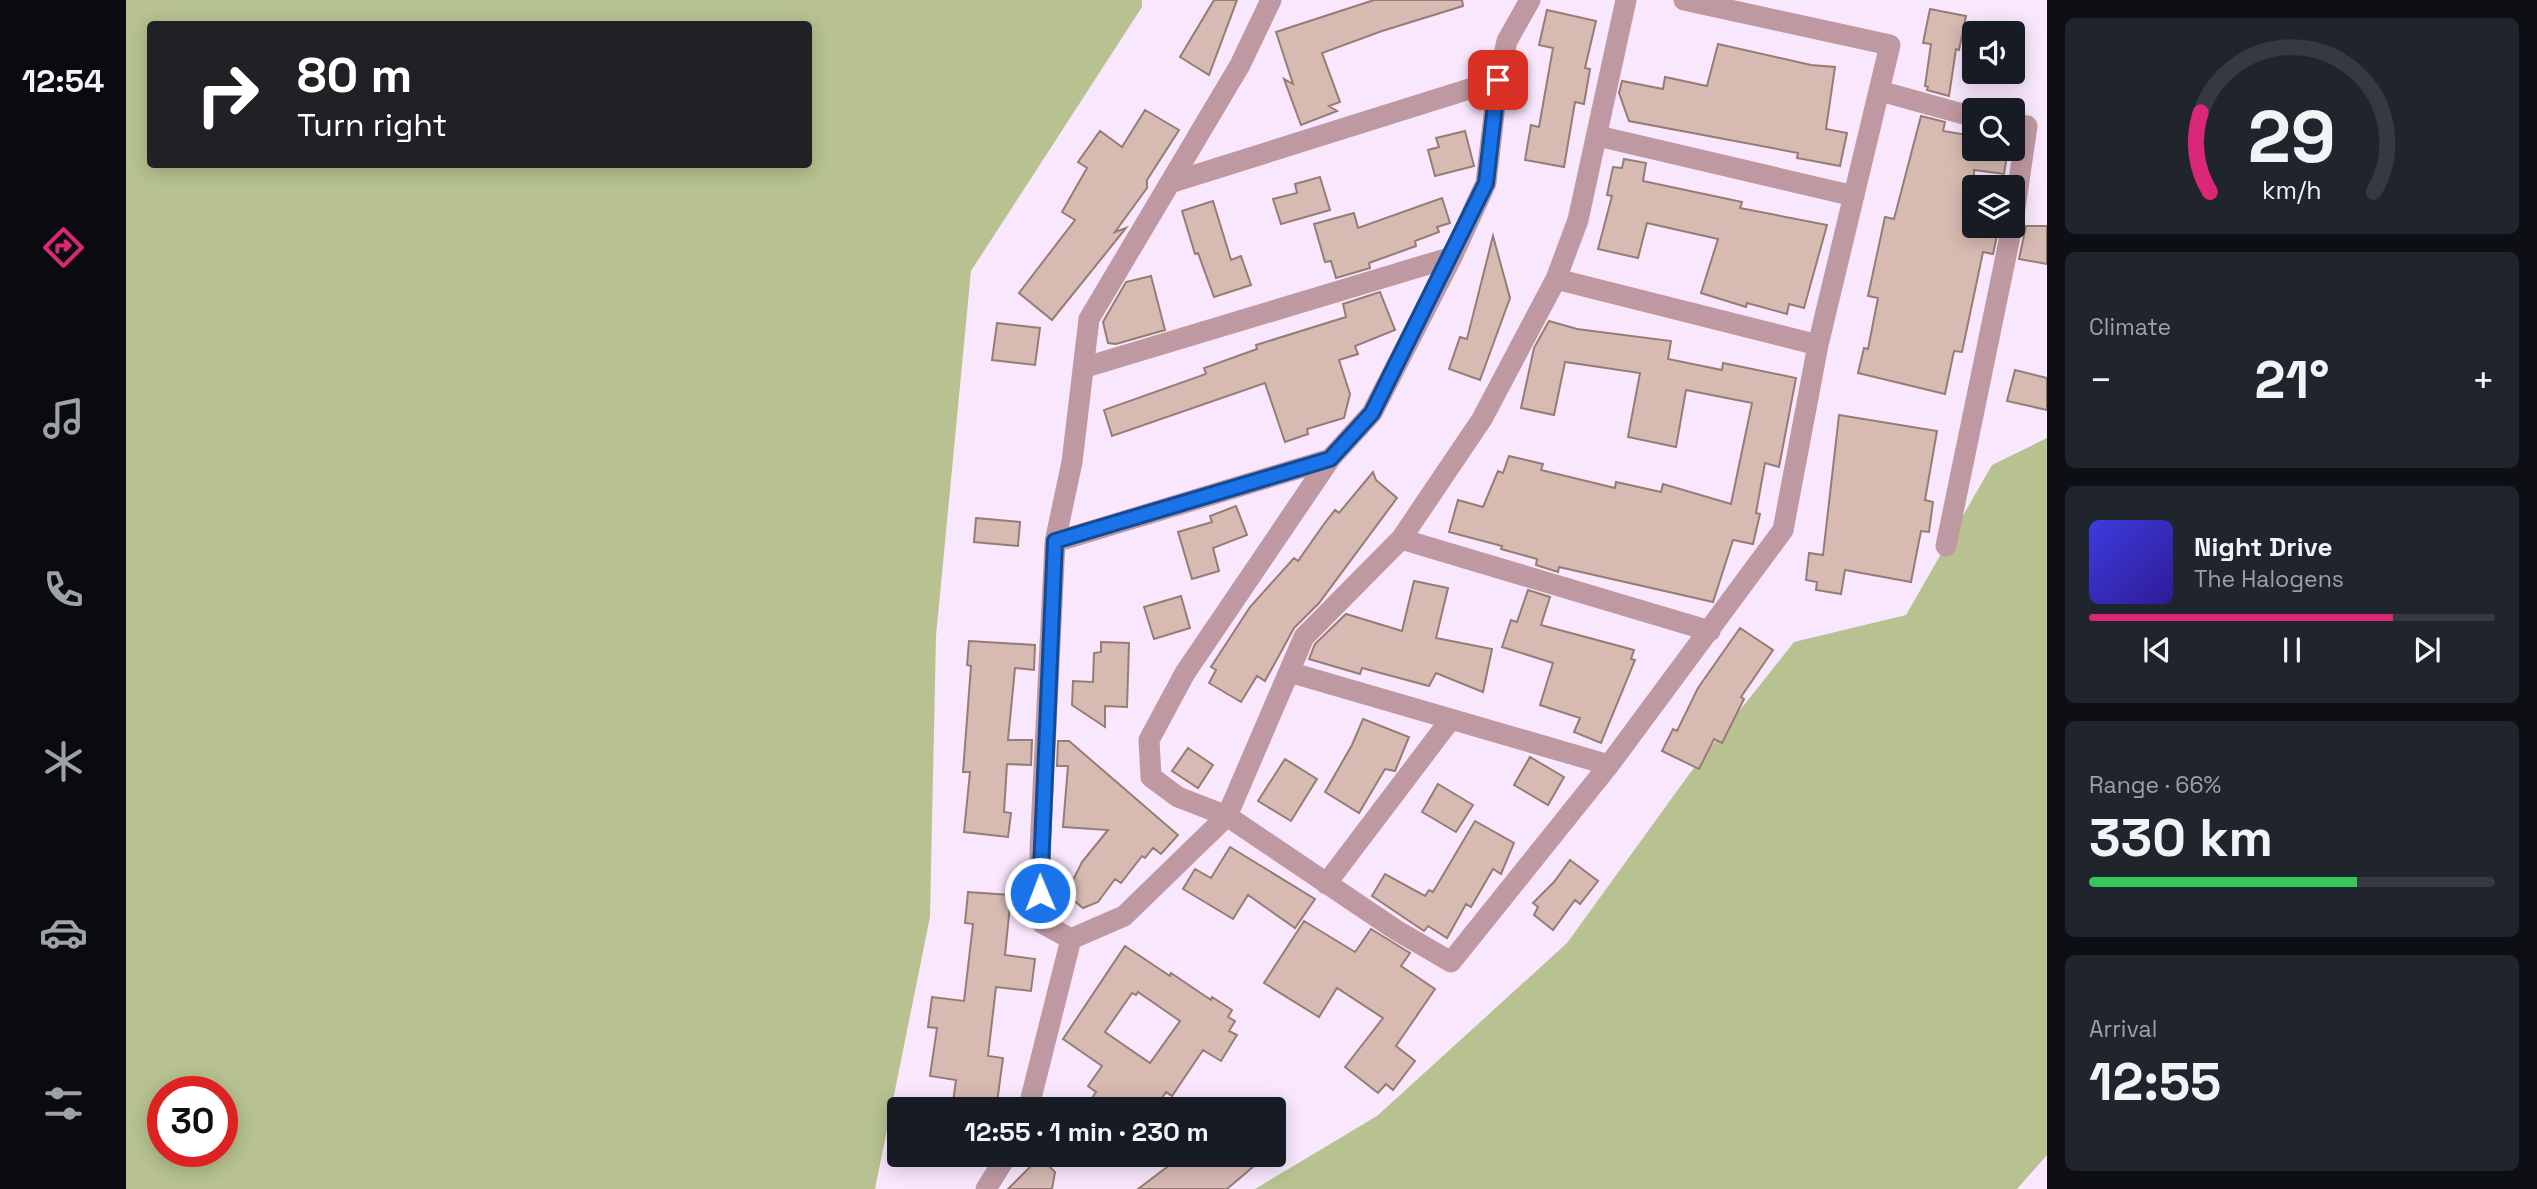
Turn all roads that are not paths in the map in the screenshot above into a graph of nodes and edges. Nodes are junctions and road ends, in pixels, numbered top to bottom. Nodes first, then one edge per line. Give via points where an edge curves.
1 (1271, 0) edge
2 (1530, 0) edge
3 (1626, 0) edge
4 (1684, 0) edge
5 (1498, 80) junction
6 (1880, 91) junction
7 (1962, 114) edge
8 (1598, 136) junction
9 (2022, 161) edge
10 (1172, 182) junction
11 (1854, 196) junction
12 (1452, 257) junction
13 (1556, 279) junction
14 (1818, 345) junction
15 (1086, 367) junction
16 (1330, 459) junction
17 (1401, 539) junction
18 (1055, 541) junction
19 (1946, 546) dead end
20 (1710, 631) junction
21 (1289, 672) junction
22 (1451, 719) junction
23 (1609, 765) junction
24 (1227, 816) junction
25 (1326, 884) junction
26 (1071, 939) junction
27 (1031, 1097) edge
28 (1000, 1167) edge
29 (986, 1189) edge

1 - 10 street via 1240,65
2 - 5 street via 1507,41
3 - 8 street
4 - 6 street via 1890,45
5 - 10 street
5 - 12 street via 1486,183
6 - 7 street
6 - 11 street
8 - 11 street
8 - 13 street via 1578,220
9 - 19 street
10 - 15 street via 1089,320
11 - 14 street
12 - 15 street
12 - 16 street via 1372,413
13 - 14 street
13 - 17 street via 1482,419
14 - 20 street via 1783,530
15 - 18 street
16 - 18 street
16 - 24 street via 1185,673 1149,740 1151,777 1178,797
17 - 20 street
17 - 21 street via 1304,637
18 - 26 street via 1040,915 1042,923
20 - 23 street
21 - 22 street
21 - 24 street
22 - 23 street
22 - 25 street
23 - 25 street via 1451,962
24 - 25 street
24 - 26 street via 1124,916
26 - 27 street
28 - 29 street

